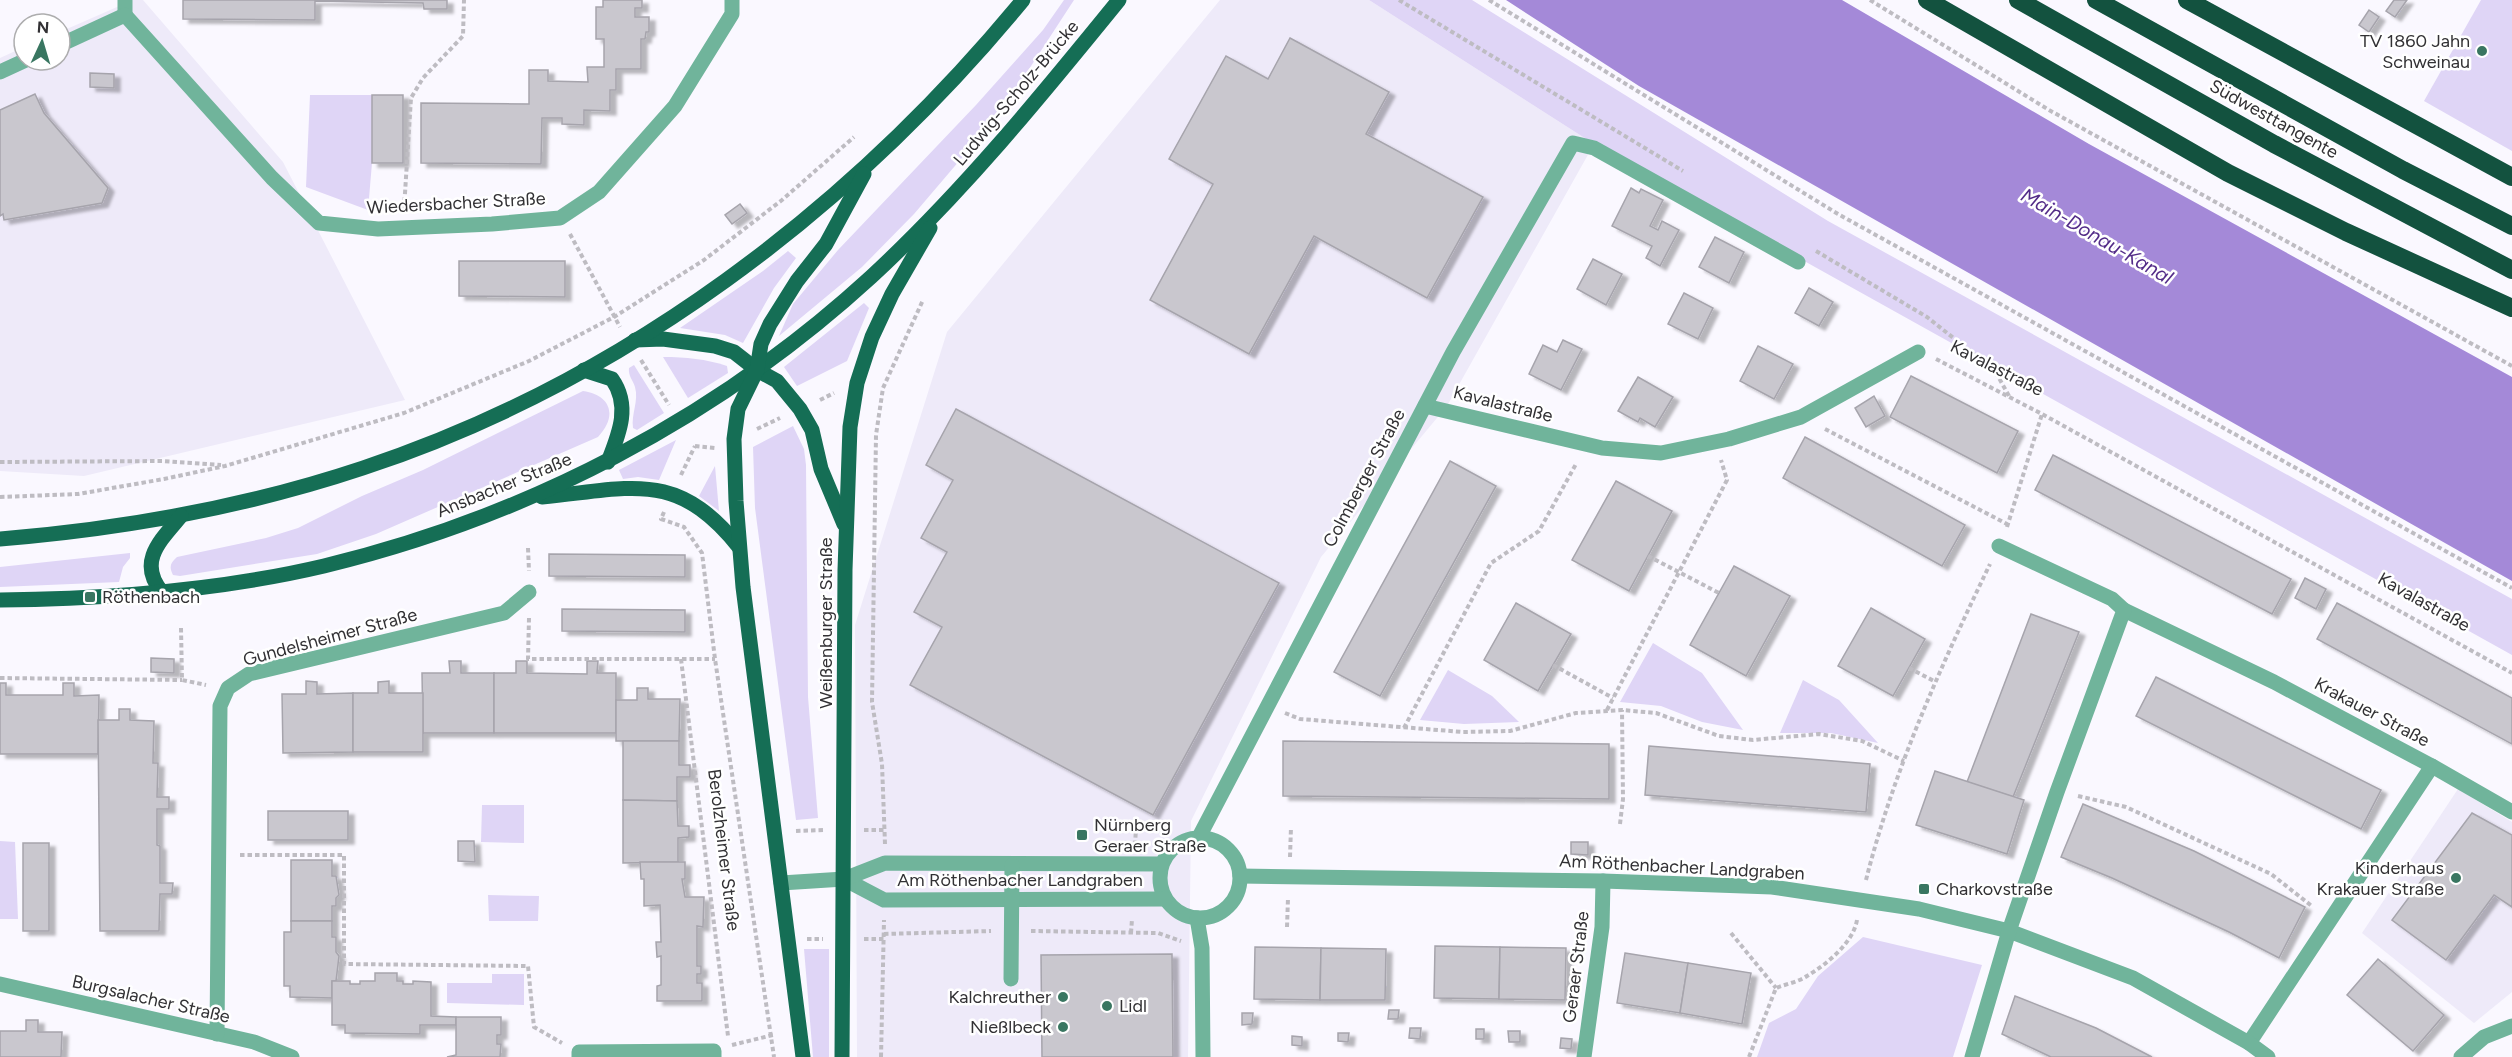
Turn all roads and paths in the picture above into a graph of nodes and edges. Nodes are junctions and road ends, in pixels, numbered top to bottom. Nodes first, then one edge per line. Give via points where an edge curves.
1 (464, 0) edge
2 (732, 0) edge
3 (1023, 0) edge
4 (1119, 0) edge
5 (1489, 0) edge
6 (1870, 0) edge
7 (1927, 0) edge
8 (2018, 0) edge
9 (2096, 0) edge
10 (2187, 0) edge
11 (125, 8) edge
12 (72, 38) edge
13 (854, 137) dead end
14 (869, 166) junction
15 (2512, 177) edge
16 (941, 210) junction
17 (560, 218) junction
18 (2512, 226) edge
19 (403, 228) junction
20 (1798, 262) dead end
21 (2512, 270) edge
22 (923, 300) dead end
23 (2512, 308) edge
24 (614, 317) junction
25 (635, 340) junction
26 (1918, 352) joint
27 (2512, 366) edge
28 (584, 370) junction
29 (757, 370) junction
30 (1425, 406) junction
31 (2042, 414) junction
32 (1801, 417) junction
33 (679, 422) junction
34 (1716, 442) junction
35 (1586, 444) junction
36 (714, 449) dead end
37 (0, 462) edge
38 (608, 462) junction
39 (225, 466) junction
40 (0, 496) edge
41 (533, 497) junction
42 (181, 516) junction
43 (661, 519) dead end
44 (2007, 524) junction
45 (846, 529) junction
46 (0, 539) edge
47 (1999, 546) junction
48 (739, 547) junction
49 (1647, 556) dead end
50 (1679, 572) junction
51 (2512, 588) edge
52 (162, 592) junction
53 (530, 592) joint
54 (1719, 593) dead end
55 (0, 600) edge
56 (2124, 610) junction
57 (181, 628) dead end
58 (715, 658) junction
59 (681, 659) junction
60 (1553, 665) dead end
61 (1909, 668) dead end
62 (2512, 673) edge
63 (0, 678) edge
64 (182, 680) junction
65 (1934, 681) junction
66 (228, 688) junction
67 (1613, 698) junction
68 (1268, 705) junction
69 (1622, 710) junction
70 (1606, 711) junction
71 (1404, 728) junction
72 (1904, 761) junction
73 (2432, 766) junction
74 (2057, 792) junction
75 (2512, 812) edge
76 (1620, 824) dead end
77 (844, 829) junction
78 (775, 832) junction
79 (742, 836) junction
80 (1199, 837) junction
81 (218, 855) junction
82 (1162, 864) junction
83 (1012, 865) junction
84 (1240, 876) junction
85 (844, 879) junction
86 (1603, 881) junction
87 (781, 883) junction
88 (1165, 899) junction
89 (884, 900) junction
90 (1861, 900) junction
91 (1012, 901) junction
92 (1197, 918) junction
93 (2330, 921) junction
94 (1011, 931) junction
95 (2009, 931) junction
96 (1731, 933) dead end
97 (884, 934) junction
98 (1202, 948) junction
99 (1011, 979) dead end
100 (0, 984) edge
101 (1776, 988) junction
102 (2512, 1026) edge
103 (217, 1034) junction
104 (772, 1035) junction
105 (2249, 1043) junction
106 (579, 1054) edge
107 (292, 1057) edge
108 (714, 1057) edge
109 (774, 1057) edge
110 (803, 1057) edge
111 (843, 1057) edge
112 (881, 1057) edge
113 (1203, 1057) edge
114 (1584, 1057) edge
115 (1749, 1057) edge
116 (1972, 1057) edge
117 (2268, 1057) edge
118 (2461, 1057) edge

1 - 19 path via 463,36 423,78 411,98
2 - 17 street, Wiedersbacher Straße via 732,14 675,106 599,192
3 - 14 main road via 962,71
4 - 16 main road, Ludwig-Scholz-Brücke
5 - 51 path via 1838,214
6 - 27 path via 2049,110
7 - 23 highway via 2238,178
8 - 21 highway, Südwesttangente via 2274,144
9 - 18 highway, Südwesttangente
10 - 15 highway
11 - 12 street
11 - 19 street, Wiedersbacher Straße via 272,178 319,223
13 - 24 path via 782,200 704,260
14 - 25 main road via 749,264
14 - 29 main road via 826,244 770,324 761,344
16 - 29 main road, Ansbacher Straße via 869,280
16 - 45 main road, Weißenburger Straße via 883,313 857,383 847,449
17 - 19 street, Wiedersbacher Straße
17 - 24 path via 588,263
20 - 30 street, Colmberger Straße via 1594,148 1573,143
22 - 77 path via 883,388 876,435 872,702 882,764 885,830
24 - 25 path
24 - 39 path via 528,362 404,413
25 - 28 main road
25 - 29 main road via 663,339 715,346 734,352
25 - 33 path via 642,361
26 - 31 path, Kavalastraße
26 - 32 street, Kavalastraße
28 - 38 main road via 612,379 621,395 620,431
28 - 42 main road via 443,438 365,468 289,491
29 - 33 main road, Ansbacher Straße
29 - 45 main road via 777,381 805,416 821,469
29 - 48 main road via 735,424
30 - 35 street, Kavalastraße
30 - 68 street, Colmberger Straße
31 - 44 path
31 - 62 path, Kavalastraße
32 - 34 street, Kavalastraße
32 - 44 path
33 - 36 path via 695,446
33 - 38 main road, Ansbacher Straße
34 - 35 street, Kavalastraße via 1661,453
34 - 50 path via 1727,480
35 - 71 path via 1539,531 1491,563
37 - 39 path via 163,461
38 - 41 main road, Ansbacher Straße
39 - 40 path via 78,494
41 - 48 main road via 633,488 673,493 709,514
41 - 52 main road, Ansbacher Straße via 466,524 322,567
42 - 46 main road
42 - 52 main road via 160,541 149,568
43 - 58 path via 684,527 702,553
44 - 47 path
45 - 77 main road, Weißenburger Straße
47 - 56 street, Krakauer Straße via 2112,599
47 - 65 path
48 - 78 main road
49 - 50 path
50 - 54 path
50 - 67 path
52 - 55 main road, Ansbacher Straße
53 - 59 path via 528,659
53 - 66 street, Gundelsheimer Straße via 504,613 249,674
56 - 73 street, Krakauer Straße via 2274,682
56 - 74 street
57 - 64 path
58 - 59 path
58 - 79 path
59 - 104 path, Berolzheimer Straße via 729,1046
60 - 67 path
61 - 65 path
63 - 64 path
64 - 66 path
65 - 72 path
66 - 81 street, Gundelsheimer Straße via 220,706
67 - 70 path
68 - 71 path via 1300,719
68 - 80 street, Colmberger Straße
69 - 70 path
69 - 72 path via 1656,713 1719,736 1752,740 1820,734 1862,741
69 - 76 path
70 - 71 path via 1576,713 1510,731
72 - 90 path
73 - 75 street
73 - 93 street, Krakauer Straße
74 - 93 path via 2126,807 2271,874
74 - 95 street
77 - 78 path
77 - 85 main road, Weißenburger Straße
78 - 79 path
78 - 87 main road
79 - 104 path
80 - 82 street via 1176,845
80 - 84 street via 1227,848
81 - 103 street, Gundelsheimer Straße
81 - 106 path via 344,855 344,964 528,966 534,1027
82 - 83 street, Am Röthenbacher Landgraben
82 - 88 street via 1160,888
83 - 85 street, Am Röthenbacher Landgraben via 885,863
83 - 91 street
84 - 86 street, Am Röthenbacher Landgraben
84 - 92 street via 1239,887 1228,906 1209,917
85 - 87 street, Am Röthenbacher Landgraben
85 - 89 street, Am Röthenbacher Landgraben
85 - 111 main road, Weißenburger Straße
86 - 90 street, Am Röthenbacher Landgraben via 1772,887
86 - 114 street, Geraer Straße via 1602,927
87 - 110 main road
88 - 91 street, Am Röthenbacher Landgraben
88 - 92 street via 1185,915
89 - 91 street, Am Röthenbacher Landgraben
89 - 97 path
90 - 95 street, Am Röthenbacher Landgraben via 1920,909
90 - 101 path via 1856,927 1841,948 1806,977
91 - 94 street
92 - 98 street
93 - 105 street, Krakauer Straße
94 - 97 path
94 - 98 path via 1158,933
94 - 99 street
95 - 105 street, Am Röthenbacher Landgraben via 2133,978
95 - 116 street
96 - 101 path
97 - 112 path
98 - 113 street
100 - 103 street, Burgsalacher Straße
101 - 115 path
102 - 118 street via 2484,1036
103 - 107 street, Burgsalacher Straße via 254,1042
104 - 109 path
105 - 117 street, Am Röthenbacher Landgraben
106 - 108 street via 714,1051

